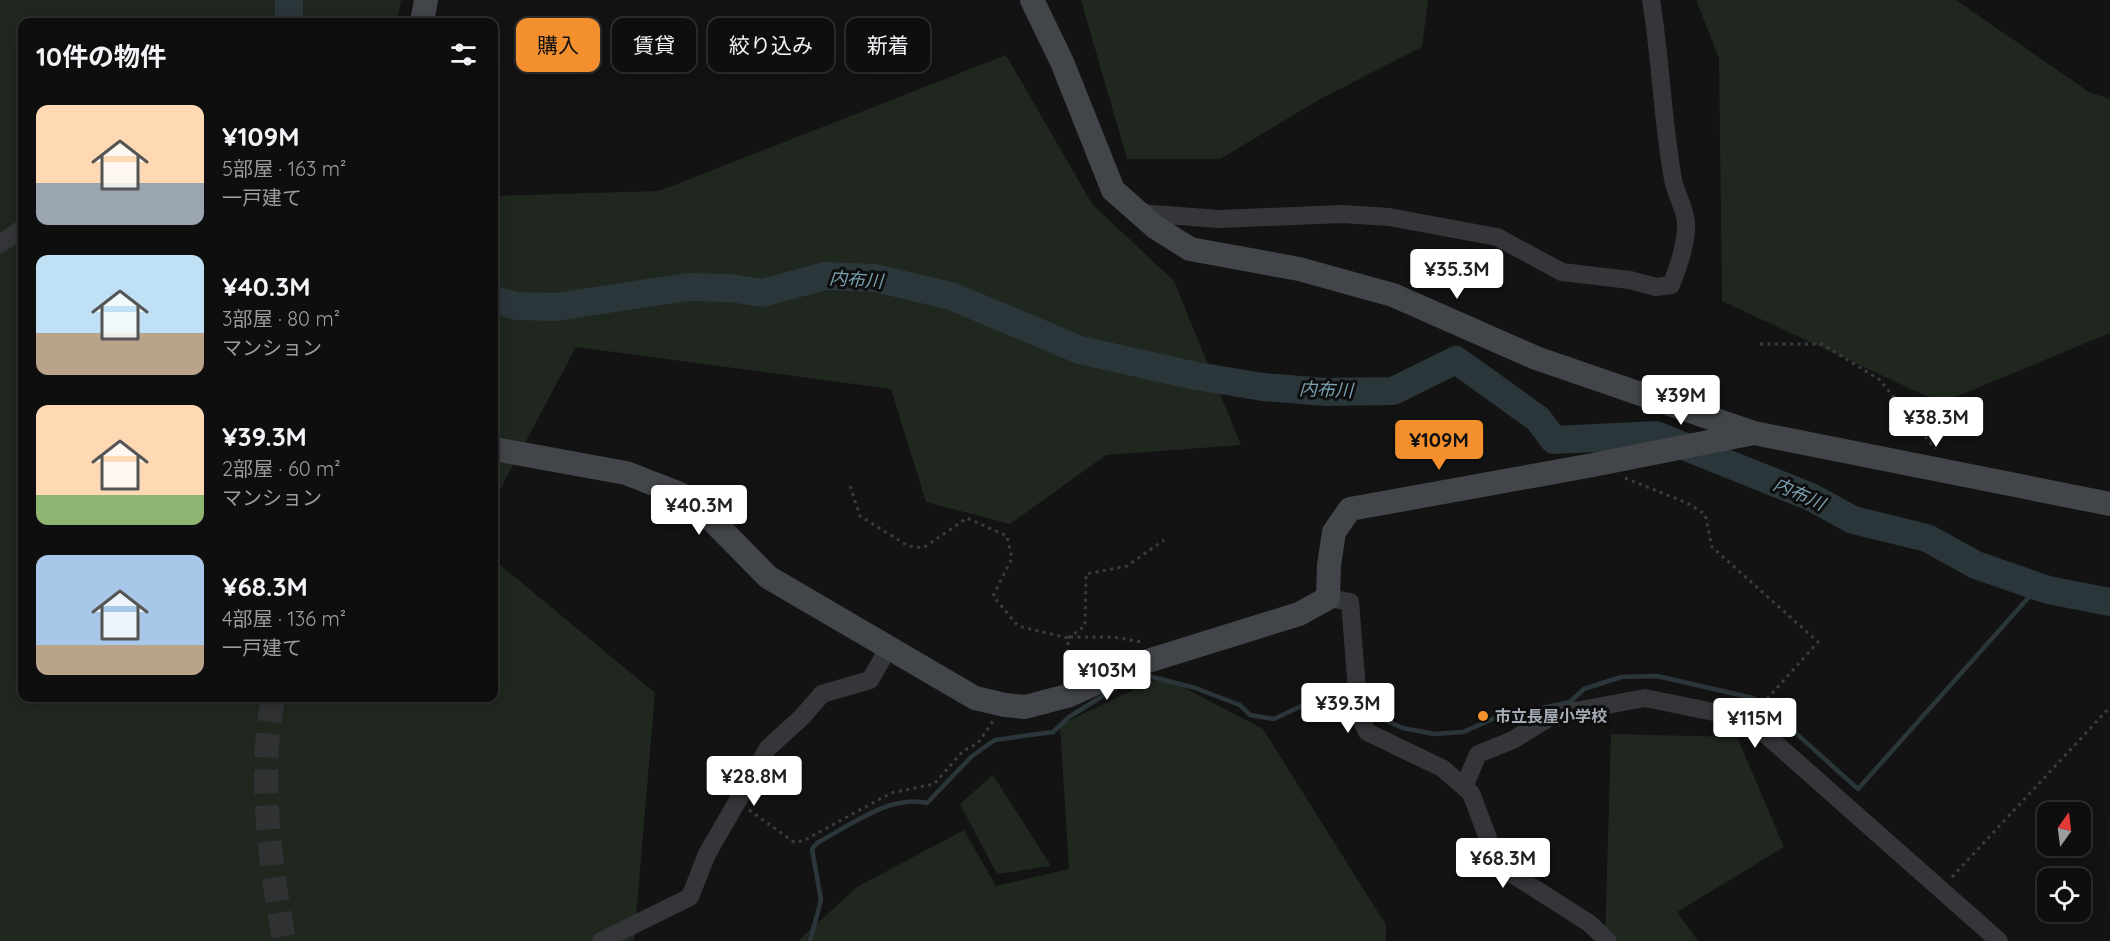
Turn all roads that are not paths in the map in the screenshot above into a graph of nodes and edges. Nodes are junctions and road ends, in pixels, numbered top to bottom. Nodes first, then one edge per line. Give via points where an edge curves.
1 (426, 0) edge
2 (1032, 0) edge
3 (1651, 0) edge
4 (423, 18) edge
5 (1139, 213) junction
6 (18, 232) edge
7 (0, 244) edge
8 (1754, 433) junction
9 (498, 450) edge
10 (2110, 504) edge
11 (1328, 598) junction
12 (888, 649) junction
13 (1464, 787) junction
14 (601, 941) edge
15 (1608, 941) edge
16 (1999, 941) edge

1 - 4 street
2 - 5 street via 1062,62 1113,190
3 - 5 street via 1673,181 1686,224 1680,266 1671,285 1656,287 1562,272 1497,237 1389,217 1342,214 1219,219
5 - 8 street via 1190,249 1299,269 1393,295 1536,358
6 - 7 street
8 - 10 street
8 - 11 street via 1350,509 1334,532
9 - 12 street via 626,473 680,494 709,517 768,577
11 - 12 street via 1299,614 1157,659 1067,696 1025,707 975,698
11 - 13 street via 1350,602 1359,715 1367,732 1442,768
12 - 14 street via 870,680 822,693 768,748 707,854 690,897
13 - 15 street via 1477,802 1498,865 1589,923
13 - 16 street via 1478,754 1513,740 1553,715 1645,698 1748,719

